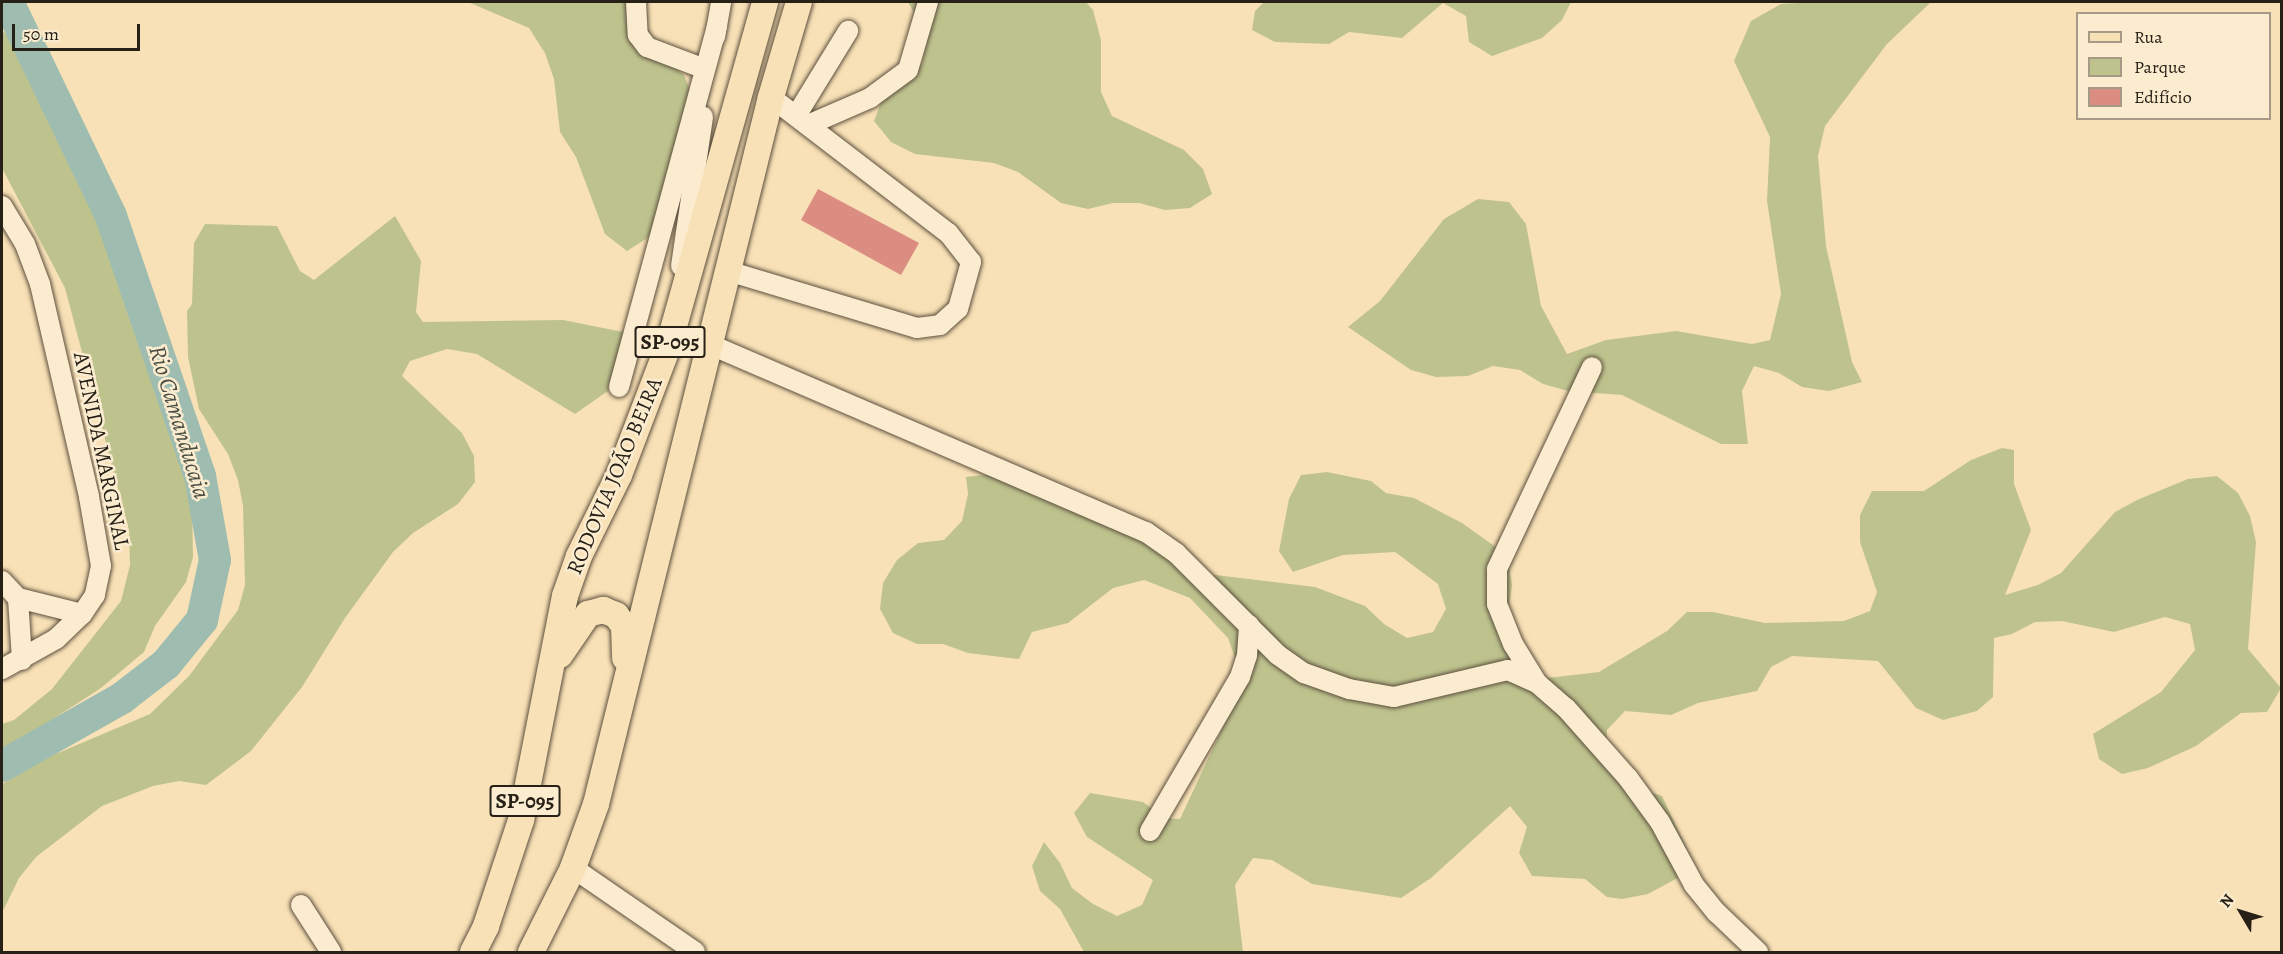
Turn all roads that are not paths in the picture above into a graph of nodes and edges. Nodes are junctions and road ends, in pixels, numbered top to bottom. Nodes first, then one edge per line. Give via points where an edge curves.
1 (636, 2) edge
2 (721, 2) edge
3 (765, 2) edge
4 (799, 2) edge
5 (928, 2) edge
6 (717, 26) junction
7 (848, 31) dead end
8 (705, 69) junction
9 (771, 97) junction
10 (802, 120) junction
11 (2, 206) edge
12 (2, 235) edge
13 (25, 244) junction
14 (728, 271) junction
15 (669, 344) junction
16 (711, 345) junction
17 (1592, 366) dead end
18 (619, 387) dead end
19 (2, 580) edge
20 (18, 598) junction
21 (82, 614) junction
22 (1249, 625) junction
23 (22, 660) junction
24 (2, 669) edge
25 (550, 673) junction
26 (625, 683) junction
27 (1537, 683) junction
28 (1150, 831) dead end
29 (573, 868) junction
30 (301, 905) dead end
31 (332, 952) edge
32 (473, 952) edge
33 (531, 952) edge
34 (695, 952) edge
35 (1758, 952) edge

1 - 8 street via 638,35 647,47
2 - 6 street
3 - 15 main road, RODOVIA JOÃO BEIRA / SP-095
4 - 9 main road, RODOVIA JOÃO BEIRA / SP-095
5 - 10 street via 908,70 870,98
6 - 8 street
6 - 15 street
7 - 10 street
8 - 18 street
9 - 10 street
9 - 14 main road, RODOVIA JOÃO BEIRA / SP-095
10 - 14 street via 948,233 971,262 958,309 940,325 917,328
11 - 13 street, AVENIDA MARGINAL
12 - 13 street
13 - 21 street, AVENIDA MARGINAL via 43,295 101,566 95,595
14 - 16 main road, RODOVIA JOÃO BEIRA / SP-095
15 - 25 main road, RODOVIA JOÃO BEIRA / SP-095 via 620,475 579,556 565,596
16 - 22 street via 1146,532 1208,582
16 - 26 main road, RODOVIA JOÃO BEIRA / SP-095
17 - 27 street via 1497,569 1497,604 1513,644
19 - 20 street
20 - 21 street
20 - 23 street
21 - 23 street, AVENIDA MARGINAL via 56,639
22 - 27 street via 1278,656 1304,673 1349,689 1394,697 1508,670
22 - 28 street via 1247,655 1240,677
23 - 24 street, AVENIDA MARGINAL
25 - 26 main road via 576,627 588,614 603,610 616,615 624,626
25 - 32 main road, RODOVIA JOÃO BEIRA / SP-095 via 521,820 486,926
26 - 29 main road, RODOVIA JOÃO BEIRA / SP-095 via 596,804
27 - 35 street via 1566,708 1628,778 1660,822 1694,885
29 - 33 main road, RODOVIA JOÃO BEIRA / SP-095
29 - 34 street
30 - 31 street

